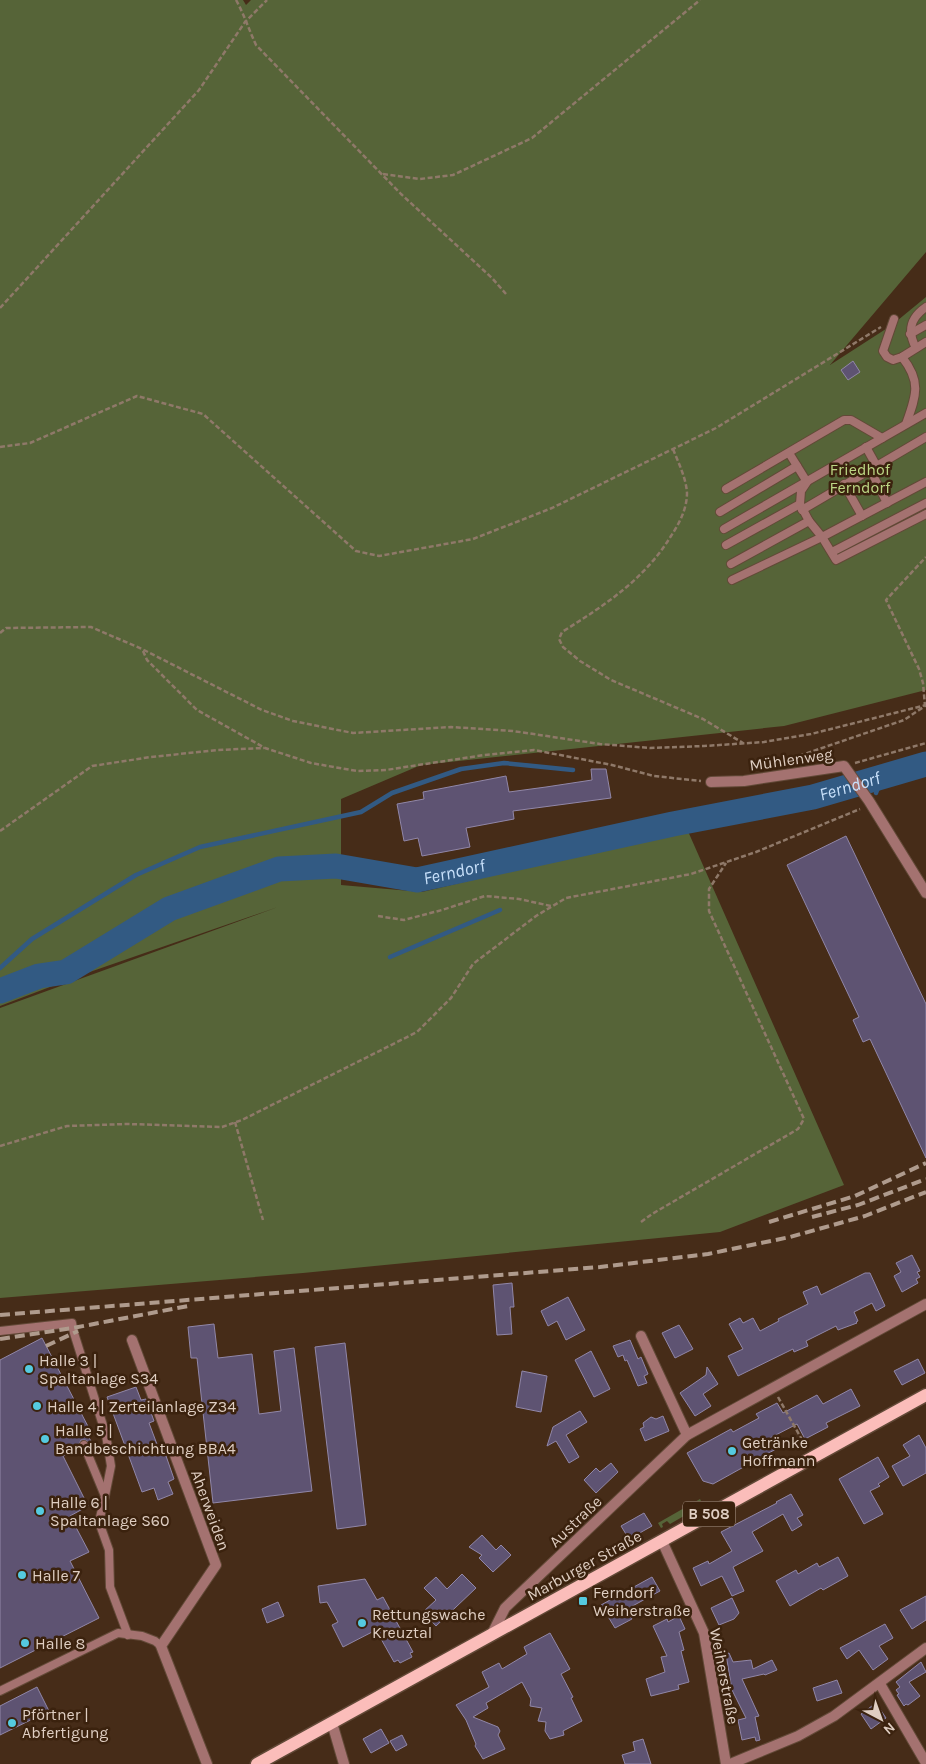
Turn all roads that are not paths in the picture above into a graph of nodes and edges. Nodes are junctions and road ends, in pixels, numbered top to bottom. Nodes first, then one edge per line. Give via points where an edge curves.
1 (926, 307) edge
2 (894, 319) road end
3 (926, 325) edge
4 (910, 334) junction
5 (926, 342) edge
6 (916, 348) junction
7 (902, 357) junction
8 (926, 413) edge
9 (906, 424) junction
10 (926, 437) edge
11 (882, 438) junction
12 (866, 447) junction
13 (789, 453) junction
14 (797, 466) junction
15 (873, 467) junction
16 (807, 482) junction
17 (926, 482) edge
18 (844, 484) junction
19 (726, 489) dead end
20 (887, 503) junction
21 (926, 503) edge
22 (801, 507) junction
23 (720, 512) dead end
24 (926, 514) edge
25 (862, 516) junction
26 (809, 521) junction
27 (724, 529) dead end
28 (822, 537) junction
29 (726, 545) dead end
30 (832, 552) junction
31 (731, 564) dead end
32 (732, 580) dead end
33 (711, 782) road end
34 (926, 893) edge
35 (926, 1304) edge
36 (0, 1331) edge
37 (641, 1336) dead end
38 (132, 1340) dead end
39 (926, 1395) edge
40 (687, 1435) junction
41 (84, 1445) dead end
42 (105, 1496) junction
43 (662, 1541) junction
44 (492, 1634) junction
45 (128, 1635) junction
46 (161, 1646) junction
47 (926, 1648) edge
48 (880, 1684) junction
49 (0, 1691) edge
50 (332, 1723) junction
51 (207, 1764) edge
52 (258, 1764) edge
53 (344, 1764) edge
54 (728, 1764) edge
55 (926, 1764) edge

1 - 4 lane via 914,318
2 - 7 lane via 883,351 893,360
3 - 4 lane
4 - 6 lane
5 - 6 lane
6 - 7 lane
7 - 9 lane via 915,381 916,396
8 - 9 lane
9 - 11 lane
10 - 15 lane
11 - 12 lane
11 - 13 lane via 851,420 844,420
12 - 15 lane
12 - 16 lane
13 - 14 lane
13 - 19 lane
14 - 16 lane
14 - 23 lane
15 - 18 lane
15 - 20 lane
16 - 22 lane via 802,491
16 - 27 lane
17 - 20 lane
18 - 22 lane
18 - 25 lane
20 - 25 lane
21 - 30 lane
22 - 26 lane
22 - 29 lane
24 - 30 lane via 836,560
25 - 28 lane
26 - 28 lane
26 - 31 lane
28 - 30 lane
28 - 32 lane
33 - 34 street, Mühlenweg via 744,781 844,766
35 - 40 street, Austraße
36 - 42 lane via 72,1323 106,1435 111,1466
37 - 40 street
38 - 46 street, Aherweiden via 216,1565
39 - 43 main road, Marburger Straße / B 508
40 - 44 street, Austraße via 505,1608
41 - 42 lane
42 - 45 lane via 99,1522 109,1550 110,1587
43 - 44 main road, Marburger Straße / B 508
43 - 54 street, Weiherstraße via 704,1633
44 - 50 main road, Marburger Straße / B 508
45 - 46 lane via 155,1641
45 - 49 lane via 118,1634
46 - 51 street
47 - 48 street
48 - 54 street via 798,1736
48 - 55 street
50 - 52 main road, Marburger Straße / B 508
50 - 53 street

